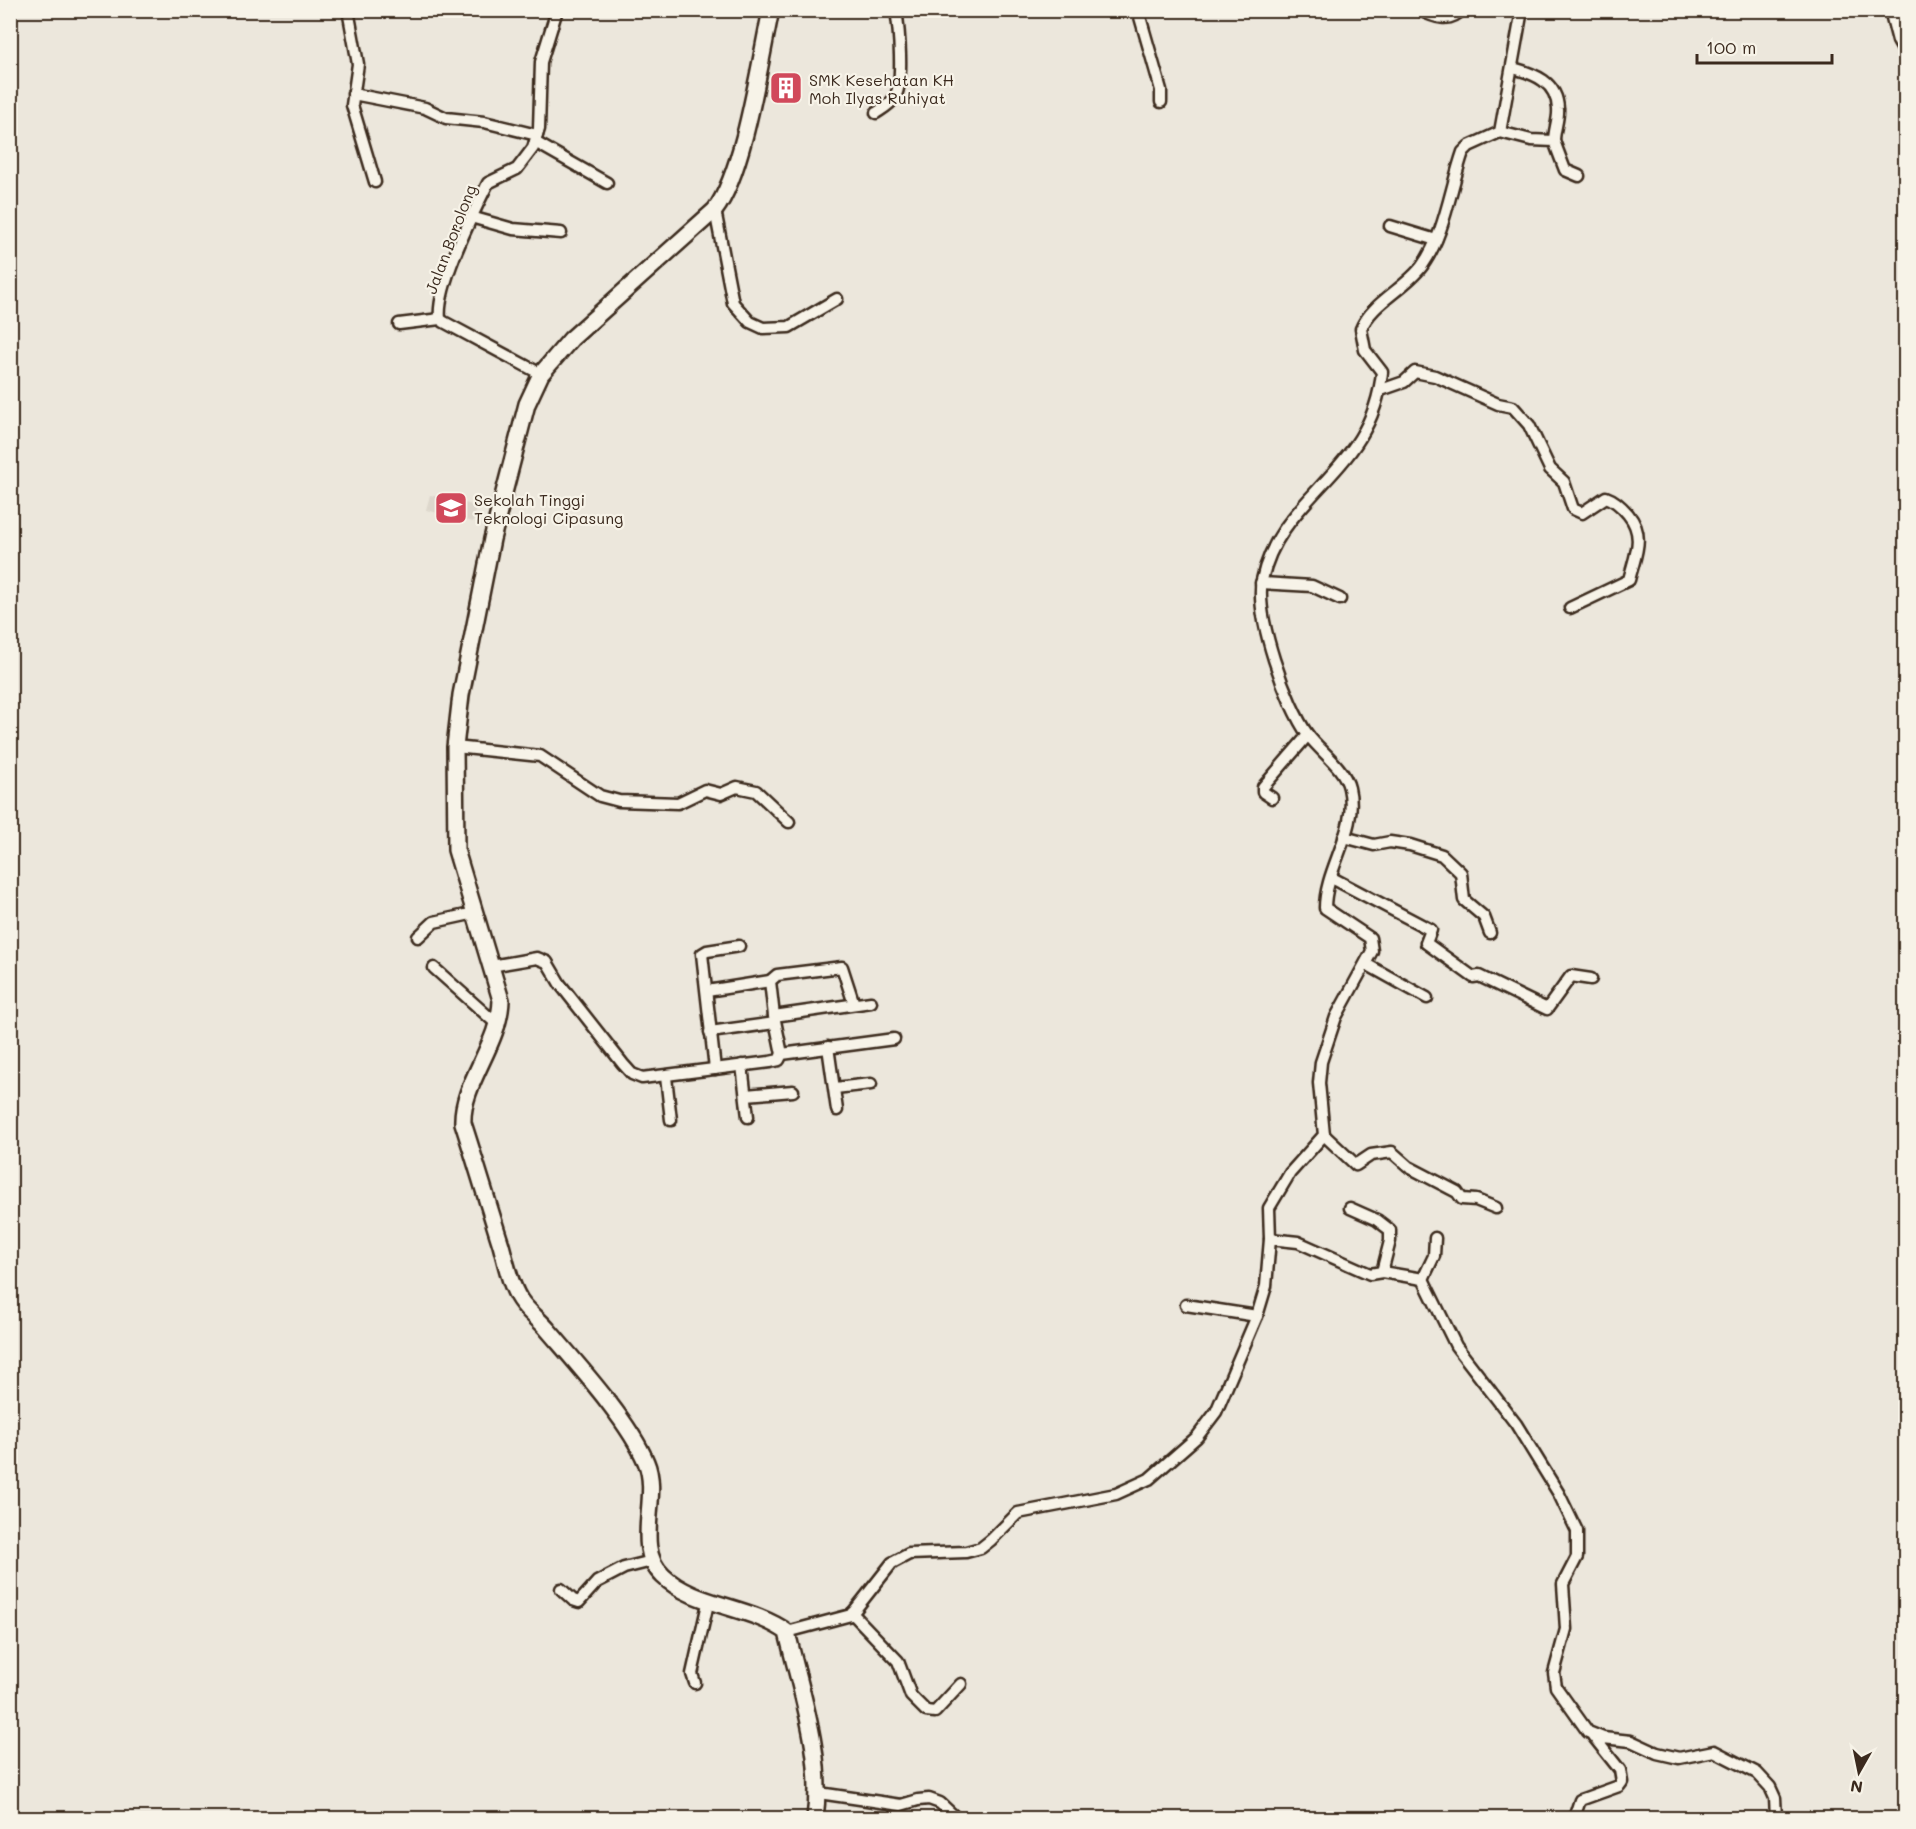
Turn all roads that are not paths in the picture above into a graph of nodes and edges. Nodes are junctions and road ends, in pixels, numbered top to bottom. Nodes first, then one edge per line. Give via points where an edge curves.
1 (348, 10) edge
2 (557, 10) edge
3 (771, 10) edge
4 (896, 10) edge
5 (1138, 10) edge
6 (1420, 10) edge
7 (1461, 10) edge
8 (1522, 10) edge
9 (1890, 10) edge
10 (1905, 55) edge
11 (1513, 68) junction
12 (353, 94) junction
13 (1161, 102) dead end
14 (876, 113) dead end
15 (1500, 132) junction
16 (536, 138) junction
17 (1554, 141) junction
18 (1579, 176) dead end
19 (375, 182) dead end
20 (607, 183) dead end
21 (716, 210) junction
22 (471, 217) junction
23 (1390, 226) dead end
24 (561, 233) dead end
25 (1436, 240) junction
26 (837, 299) dead end
27 (440, 319) junction
28 (399, 324) dead end
29 (541, 374) junction
30 (1381, 390) junction
31 (1261, 583) junction
32 (1340, 599) dead end
33 (1569, 608) dead end
34 (1308, 735) junction
35 (455, 747) junction
36 (1272, 798) dead end
37 (789, 822) dead end
38 (1344, 837) junction
39 (1332, 878) junction
40 (476, 913) junction
41 (1490, 933) dead end
42 (418, 938) dead end
43 (739, 946) dead end
44 (1366, 964) junction
45 (491, 966) junction
46 (434, 968) dead end
47 (1591, 979) dead end
48 (770, 981) junction
49 (707, 991) junction
50 (1427, 998) dead end
51 (871, 1002) dead end
52 (854, 1004) junction
53 (774, 1019) junction
54 (499, 1026) junction
55 (710, 1032) junction
56 (894, 1039) dead end
57 (828, 1047) junction
58 (782, 1054) junction
59 (742, 1065) junction
60 (715, 1069) junction
61 (666, 1077) junction
62 (871, 1084) dead end
63 (835, 1088) junction
64 (793, 1091) dead end
65 (746, 1095) junction
66 (837, 1110) dead end
67 (748, 1117) dead end
68 (671, 1120) dead end
69 (1324, 1135) junction
70 (1350, 1208) dead end
71 (1496, 1208) dead end
72 (1435, 1238) dead end
73 (1270, 1239) junction
74 (1382, 1272) junction
75 (1424, 1278) junction
76 (1186, 1305) dead end
77 (1257, 1316) junction
78 (652, 1562) junction
79 (561, 1589) dead end
80 (708, 1599) junction
81 (852, 1613) junction
82 (787, 1632) junction
83 (695, 1683) dead end
84 (961, 1684) dead end
85 (1588, 1732) junction
86 (819, 1793) junction
87 (815, 1818) edge
88 (956, 1818) edge
89 (1574, 1818) edge
90 (1776, 1818) edge

1 - 12 street via 358,64
2 - 16 street, Jalan Borolong via 541,62
3 - 21 main road via 729,188
4 - 14 street via 900,42 896,97
5 - 13 street
6 - 7 street via 1443,18
8 - 11 street
9 - 10 street
11 - 15 street
11 - 17 street via 1546,80 1559,110
12 - 16 street via 425,108 446,118 484,122
12 - 19 street via 353,111
15 - 17 street
15 - 25 street via 1463,152
16 - 20 street
16 - 22 street, Jalan Borolong via 517,169 488,183
17 - 18 street via 1565,170
21 - 26 street via 733,303 750,322 763,328 789,327
21 - 29 main road via 571,339
22 - 24 street via 513,228
22 - 27 street, Jalan Borolong via 444,287
23 - 25 street
25 - 30 street via 1406,284 1372,312 1361,329 1365,350 1382,372
27 - 28 street
27 - 29 street, Jalan Borolong
29 - 35 main road via 527,404 492,539 461,695
30 - 31 street via 1361,439 1273,545
30 - 33 street via 1404,382 1415,372 1435,376 1513,408 1529,425 1550,469 1564,482 1574,509 1582,513 1606,497 1625,510 1639,537 1629,580
31 - 32 street via 1312,586
31 - 34 street via 1275,663 1284,691
34 - 36 street via 1263,787 1263,792
34 - 38 street via 1349,785 1352,800
35 - 37 street via 540,756 600,796 619,801 678,803 705,790 721,794 746,788 761,794
35 - 40 main road via 454,839
38 - 39 street
38 - 41 street via 1374,845 1410,845 1442,855 1461,873 1464,900 1484,917
39 - 44 street via 1325,908 1370,938 1372,951
39 - 47 street via 1431,930 1426,943 1473,977 1479,976 1547,1009 1571,976
40 - 42 street via 434,922
40 - 45 main road
43 - 49 street via 702,954
44 - 50 street
44 - 69 street via 1336,1017 1321,1062
45 - 54 main road via 501,1000
45 - 61 street via 537,958 547,962 632,1074 642,1078
46 - 54 street
48 - 49 street
48 - 52 street via 777,975 840,966
48 - 53 street
49 - 55 street
51 - 52 street
52 - 53 street
53 - 55 street
53 - 58 street
54 - 78 main road via 464,1107 463,1123 516,1293 620,1417 647,1464
55 - 60 street
56 - 57 street
57 - 58 street
57 - 63 street
58 - 59 street via 779,1060
59 - 60 street
59 - 65 street
60 - 61 street
61 - 68 street
62 - 63 street
63 - 66 street
64 - 65 street
65 - 67 street
69 - 71 street via 1356,1165 1371,1155 1392,1152 1409,1167 1458,1192 1462,1199
69 - 73 street via 1279,1189 1269,1208
70 - 74 street via 1390,1230
72 - 75 street via 1434,1256
73 - 74 street via 1298,1242 1370,1274
73 - 77 street via 1266,1286
74 - 75 street
75 - 85 street via 1456,1346 1516,1424 1577,1531 1577,1557 1563,1584 1566,1629 1553,1679
76 - 77 street
77 - 81 street via 1216,1412 1197,1437 1149,1479 1116,1494 1018,1513 991,1540 973,1550 909,1554 892,1563
78 - 79 street via 624,1568 597,1582 579,1602
78 - 80 main road via 679,1587
80 - 82 main road via 770,1620
80 - 83 street via 692,1674
81 - 82 street
81 - 84 street via 898,1661 911,1696 926,1711 934,1713
82 - 86 main road via 818,1767
85 - 89 street via 1602,1744 1623,1779 1618,1786 1580,1800
85 - 90 street via 1679,1758 1721,1753 1765,1779 1775,1798
86 - 87 main road
86 - 88 street via 901,1805 929,1799 940,1803

